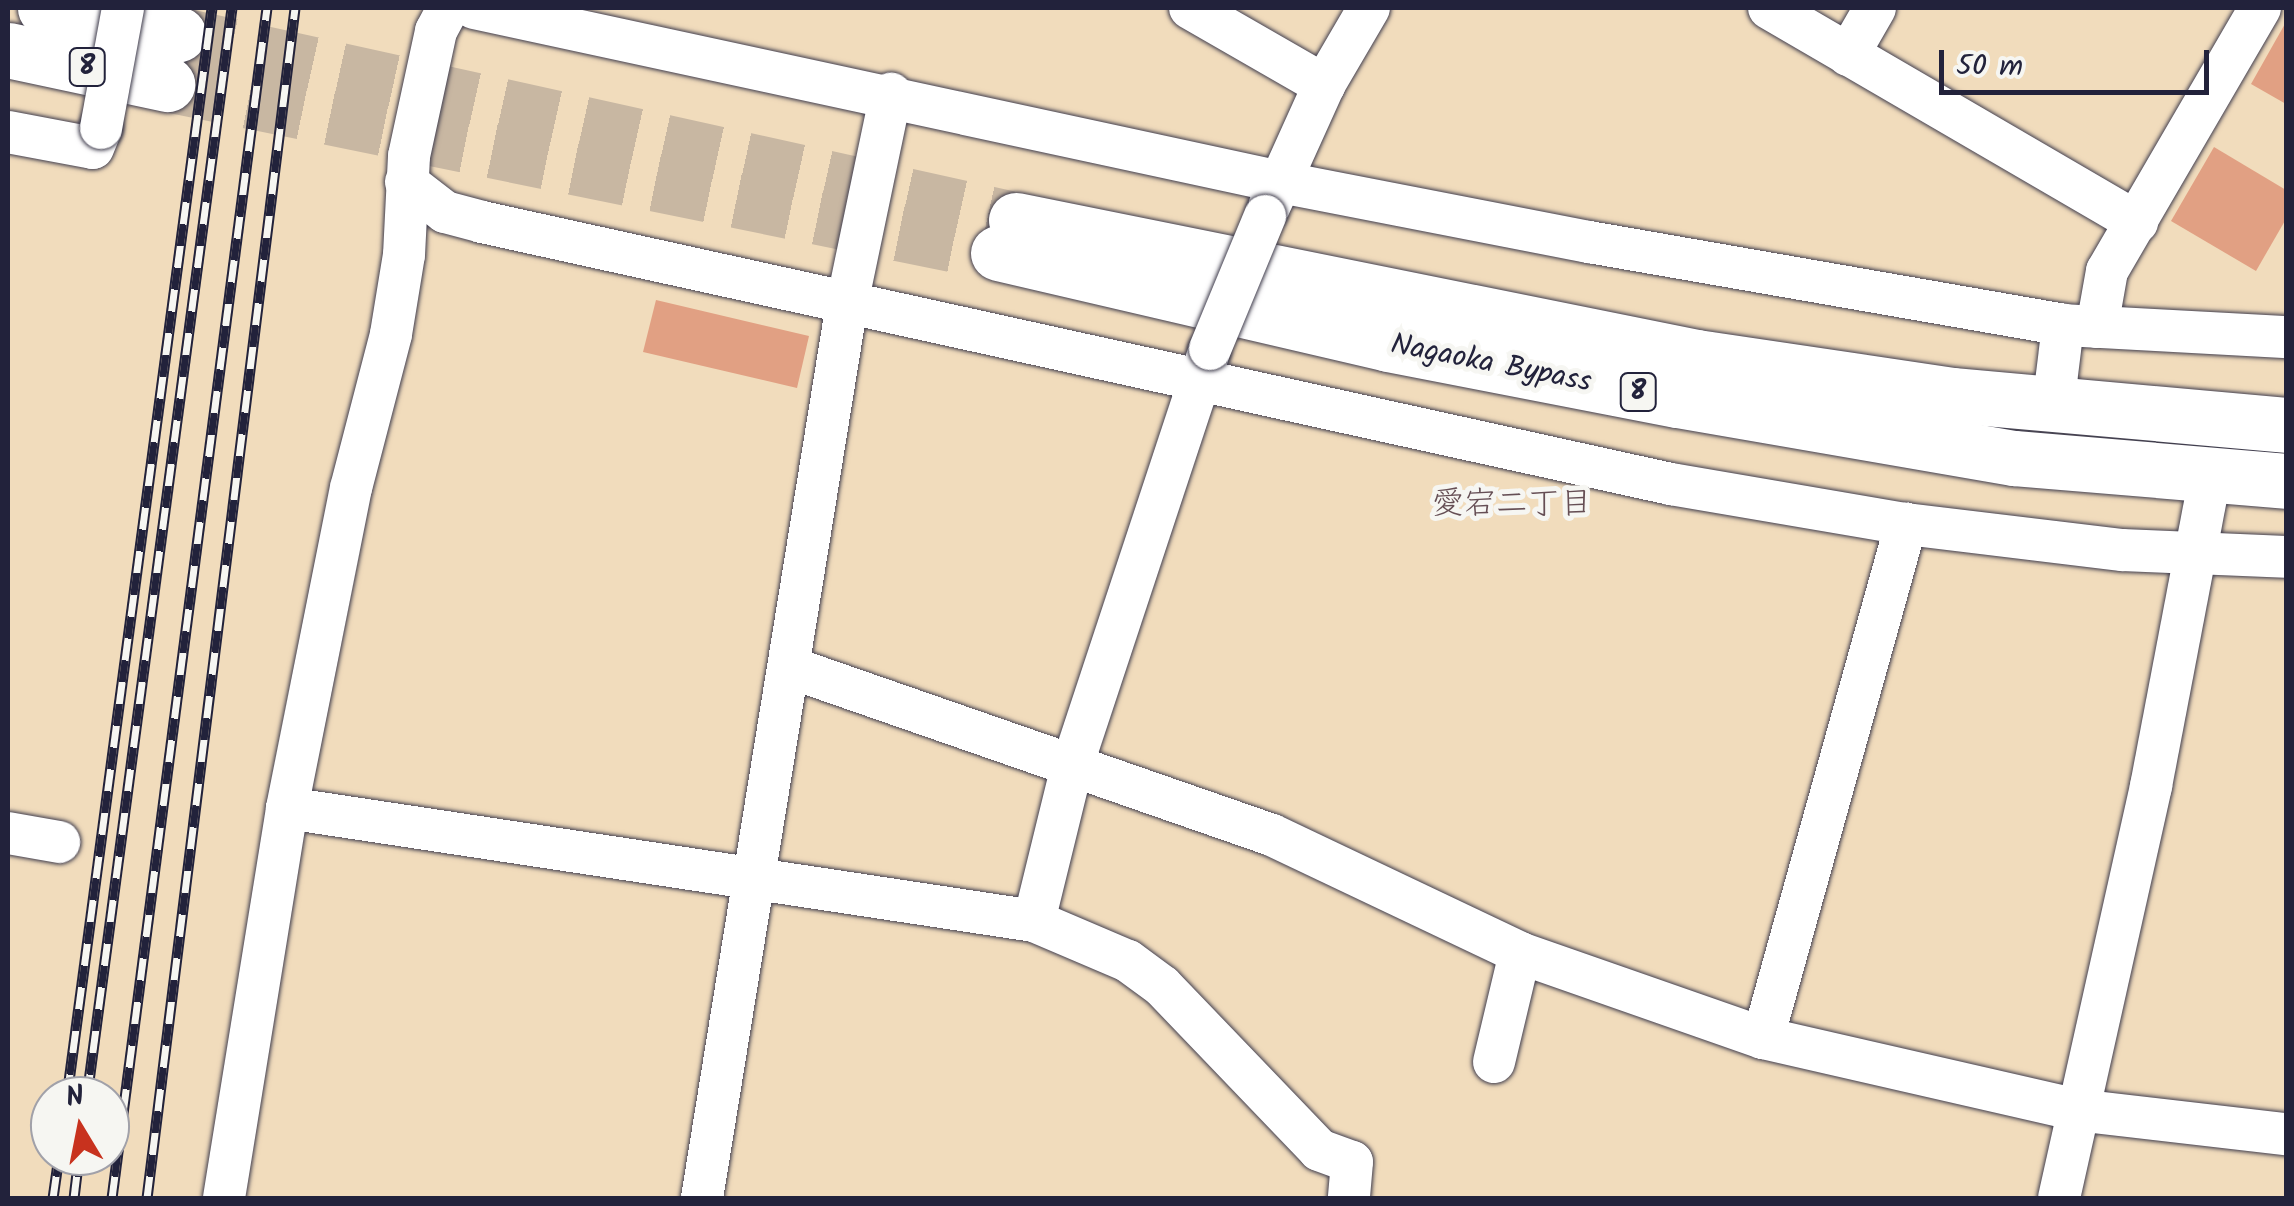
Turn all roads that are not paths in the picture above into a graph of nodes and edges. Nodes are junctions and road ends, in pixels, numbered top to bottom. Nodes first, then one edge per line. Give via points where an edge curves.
1 (45, 8) edge
2 (122, 8) edge
3 (448, 8) edge
4 (474, 8) edge
5 (1190, 8) edge
6 (1369, 8) edge
7 (1769, 8) edge
8 (1874, 8) edge
9 (2260, 8) edge
10 (8, 50) edge
11 (1848, 56) junction
12 (1324, 85) junction
13 (891, 94) junction
14 (8, 132) edge
15 (406, 182) junction
16 (1272, 199) junction
17 (2137, 222) junction
18 (847, 304) junction
19 (2080, 326) junction
20 (2286, 336) edge
21 (1203, 365) junction
22 (2053, 406) junction
23 (2286, 426) edge
24 (2210, 476) junction
25 (2286, 481) edge
26 (1906, 524) junction
27 (2196, 553) junction
28 (2286, 558) edge
29 (788, 667) junction
30 (1072, 766) junction
31 (287, 808) junction
32 (8, 833) edge
33 (59, 842) dead end
34 (756, 878) junction
35 (1034, 921) junction
36 (1520, 954) junction
37 (1763, 1038) junction
38 (1494, 1062) dead end
39 (2077, 1110) junction
40 (2286, 1134) edge
41 (224, 1198) edge
42 (702, 1198) edge
43 (1349, 1198) edge
44 (2060, 1198) edge

1 - 10 highway, 8 via 172,59
2 - 14 street, bridge via 93,148
3 - 15 street via 436,30
4 - 13 street
5 - 12 street
6 - 12 street
7 - 11 street
8 - 11 street
9 - 17 street
11 - 17 street
12 - 16 street
13 - 16 street
13 - 18 street
15 - 18 street via 445,212
15 - 31 street via 404,255 391,334 350,488
16 - 19 street
16 - 21 street, bridge
17 - 19 street
18 - 21 street
18 - 29 street
19 - 20 street
19 - 22 street
21 - 26 street via 1670,484
21 - 30 street
22 - 23 highway, Nagaoka Bypass / 8
22 - 24 highway, Nagaoka Bypass / 8 via 1696,357 1003,236 1388,344 2014,458
24 - 25 highway, Nagaoka Bypass / 8
24 - 27 street
26 - 27 street
26 - 37 street
27 - 28 street
27 - 39 street
29 - 30 street
29 - 34 street
30 - 35 street
30 - 36 street via 1272,834
31 - 34 street
31 - 41 street
32 - 33 street
34 - 35 street
34 - 42 street
35 - 43 street via 1128,961 1162,986 1318,1150 1352,1162
36 - 37 street
36 - 38 street
37 - 39 street
39 - 40 street
39 - 44 street

